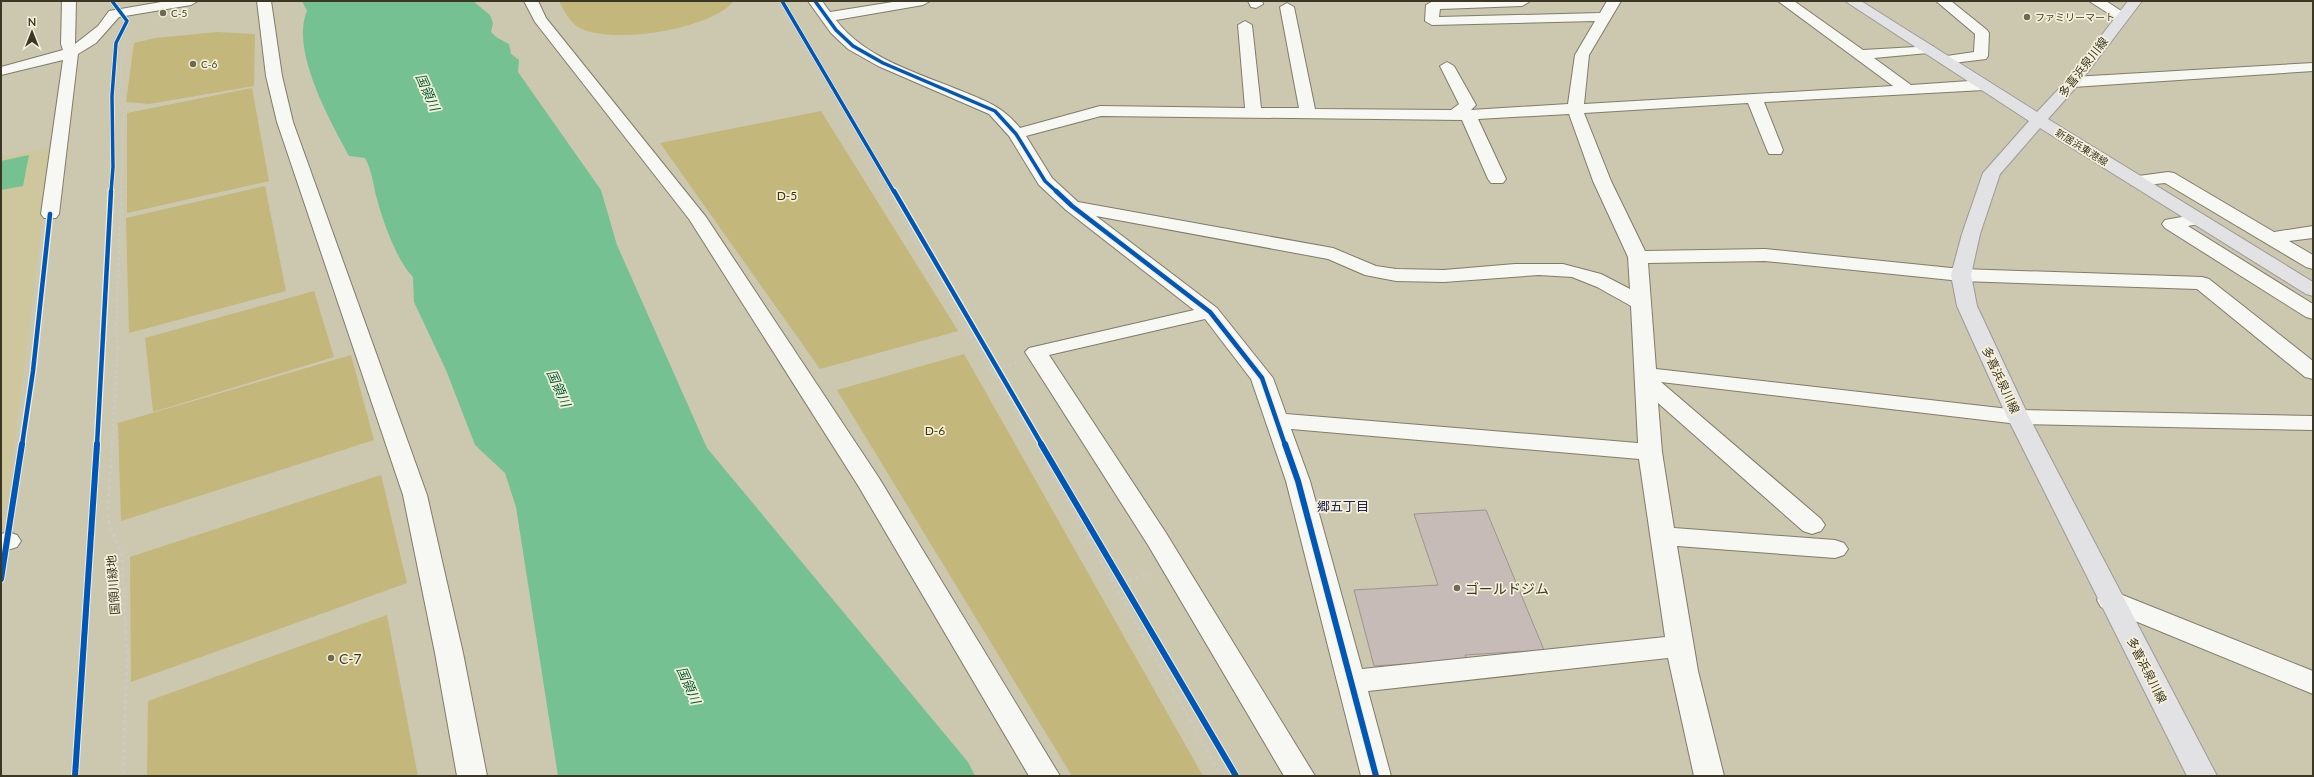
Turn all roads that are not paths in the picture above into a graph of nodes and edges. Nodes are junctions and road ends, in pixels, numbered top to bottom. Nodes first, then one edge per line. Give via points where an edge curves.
1 (69, 1) edge
2 (191, 1) edge
3 (264, 1) edge
4 (531, 1) edge
5 (923, 1) edge
6 (1785, 1) edge
7 (1852, 1) edge
8 (1943, 1) edge
9 (2096, 1) edge
10 (1522, 2) edge
11 (822, 5) edge
12 (1287, 7) dead end
13 (2128, 8) edge
14 (1610, 9) edge
15 (1245, 25) dead end
16 (1928, 50) junction
17 (71, 54) junction
18 (1859, 55) junction
19 (1945, 60) junction
20 (1447, 66) dead end
21 (2313, 67) edge
22 (2, 70) edge
23 (2073, 82) junction
24 (1984, 85) junction
25 (1907, 90) junction
26 (1754, 98) junction
27 (1575, 109) junction
28 (1253, 112) junction
29 (1308, 113) junction
30 (1461, 115) junction
31 (2038, 120) junction
32 (1016, 134) junction
33 (1775, 150) dead end
34 (1497, 179) dead end
35 (2137, 181) junction
36 (1072, 206) junction
37 (50, 214) road end
38 (2198, 219) junction
39 (2313, 232) edge
40 (2273, 238) junction
41 (1638, 258) junction
42 (2313, 262) edge
43 (1961, 275) junction
44 (2313, 290) edge
45 (1641, 303) junction
46 (1210, 312) junction
47 (2313, 313) edge
48 (2313, 372) edge
49 (1645, 377) junction
50 (2018, 417) junction
51 (1276, 420) junction
52 (2313, 423) edge
53 (1650, 452) junction
54 (1812, 525) dead end
55 (1663, 536) junction
56 (1835, 549) dead end
57 (2110, 600) junction
58 (1680, 646) junction
59 (1351, 681) junction
60 (2313, 683) edge
61 (472, 776) edge
62 (1045, 776) edge
63 (1300, 776) edge
64 (1376, 776) edge
65 (1709, 776) edge
66 (2202, 776) edge

1 - 17 street via 68,44
2 - 17 street via 114,14 110,22 87,44
3 - 61 street via 274,76 285,122 415,495
4 - 62 street via 540,19 697,217 870,484
5 - 11 street
6 - 18 street
7 - 16 main road, 新居浜東港線
8 - 19 street via 1982,33 1981,56
9 - 13 street
10 - 14 street via 1433,5 1432,21
11 - 32 street via 836,30 853,46 883,63 995,111
12 - 29 street
13 - 23 main road, 多喜浜泉川線
14 - 27 street via 1582,55
15 - 28 street
16 - 18 street
16 - 19 main road, 新居浜東港線
17 - 22 street
17 - 37 street
18 - 25 street
19 - 24 main road, 新居浜東港線
20 - 30 street via 1468,105
21 - 23 street
23 - 31 main road, 多喜浜泉川線
24 - 25 street
24 - 31 main road, 新居浜東港線
25 - 26 street
26 - 27 street
26 - 33 street
27 - 30 street
27 - 41 street via 1602,181
28 - 29 street
28 - 32 street via 1100,111
29 - 30 street
30 - 34 street
31 - 35 main road, 新居浜東港線
31 - 43 main road, 多喜浜泉川線 via 1992,173 1971,234
32 - 36 street via 1046,181
35 - 38 main road, 新居浜東港線
35 - 40 street via 2168,177
36 - 45 street via 1333,254 1372,270 1409,276 1564,270 1599,279
36 - 46 street
38 - 44 main road, 新居浜東港線
38 - 47 street via 2171,224
39 - 40 street
40 - 42 street
41 - 43 street via 1766,256
41 - 45 street
43 - 48 street via 2202,283
43 - 50 main road, 多喜浜泉川線 via 1967,306
45 - 49 street
46 - 51 street via 1262,378
46 - 63 street via 1036,352 1157,539
49 - 50 street
49 - 53 street
49 - 54 street
50 - 52 street
50 - 57 main road, 多喜浜泉川線
51 - 53 street
51 - 59 street via 1298,481
53 - 55 street
55 - 56 street
55 - 58 street
57 - 60 street
57 - 66 main road, 多喜浜泉川線
58 - 59 street
58 - 65 street
59 - 64 street

